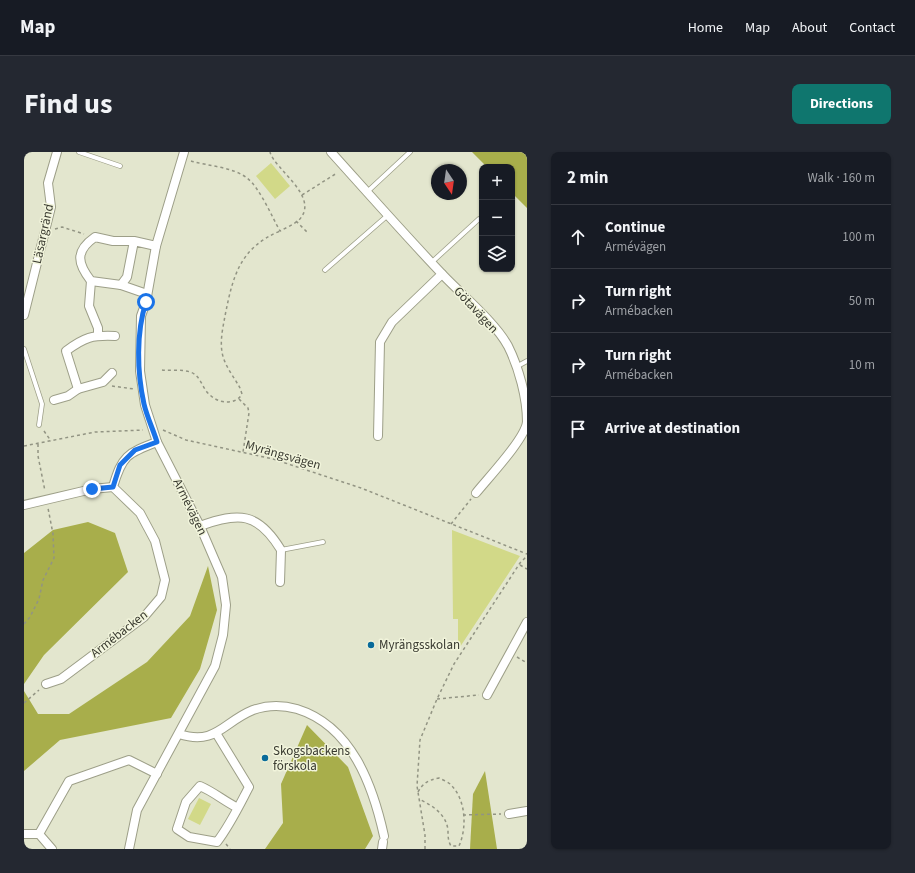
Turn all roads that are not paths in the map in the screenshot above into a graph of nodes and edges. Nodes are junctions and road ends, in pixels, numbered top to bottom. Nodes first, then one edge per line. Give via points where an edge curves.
1 (57, 152) edge
2 (79, 152) edge
3 (331, 152) edge
4 (410, 152) edge
5 (183, 155) edge
6 (120, 166) dead end
7 (368, 192) junction
8 (389, 215) junction
9 (479, 219) dead end
10 (134, 242) junction
11 (156, 246) junction
12 (432, 262) junction
13 (325, 270) dead end
14 (442, 274) junction
15 (91, 281) junction
16 (121, 285) junction
17 (147, 294) junction
18 (24, 315) edge
19 (98, 336) junction
20 (115, 336) dead end
21 (24, 350) edge
22 (527, 361) edge
23 (516, 367) junction
24 (112, 373) dead end
25 (78, 389) junction
26 (54, 400) dead end
27 (39, 425) road end
28 (378, 436) dead end
29 (157, 442) junction
30 (113, 487) junction
31 (476, 493) road end
32 (24, 505) edge
33 (200, 526) junction
34 (323, 542) dead end
35 (281, 550) junction
36 (280, 582) dead end
37 (527, 622) edge
38 (46, 684) road end
39 (487, 695) road end
40 (216, 733) junction
41 (179, 734) junction
42 (157, 774) junction
43 (238, 808) junction
44 (527, 811) edge
45 (509, 814) road end
46 (24, 834) edge
47 (39, 834) junction
48 (383, 842) edge
49 (52, 849) edge
50 (129, 849) edge

1 - 18 street, Läsargränd via 48,183 51,207
2 - 6 lane
3 - 7 street, Götavägen
4 - 7 lane
5 - 11 street, Armévägen
7 - 8 street, Götavägen
8 - 12 street, Götavägen
8 - 13 lane
9 - 12 lane
10 - 11 street
10 - 15 street via 95,237 86,244 80,256 81,268
10 - 16 street via 127,277
11 - 17 street, Armévägen
12 - 14 street, Götavägen
14 - 23 street, Götavägen via 493,326 508,346
14 - 28 street via 392,322 380,342
15 - 16 street
15 - 19 street via 89,306 98,328
16 - 17 street
17 - 29 street, Armévägen via 142,316 140,371 144,405
19 - 20 street
19 - 25 street via 76,344 66,351
21 - 27 lane via 42,404
22 - 23 lane
23 - 31 street, Götavägen via 525,402 527,423 520,439
24 - 25 street via 103,382
25 - 26 street via 68,396
29 - 30 street via 135,450 120,465
29 - 33 street, Armévägen
30 - 32 street via 92,489
30 - 38 street, Armébacken via 140,513 155,541 165,580 161,597 144,617 61,679
33 - 35 street via 225,517 246,517 264,527
33 - 41 street, Armévägen via 222,577 226,605 224,635 215,666
34 - 35 lane
35 - 36 street
37 - 39 street
40 - 41 street via 202,738
40 - 43 street via 249,787
40 - 48 street via 253,710 270,706 289,707 307,712 330,728 357,758 369,784
41 - 42 street, Armévägen
42 - 47 street via 129,760 69,781
42 - 50 street, Armévägen via 137,810
43 - 43 street via 217,842 189,837 177,829 186,802 200,786
44 - 45 street
46 - 47 street
47 - 49 street

